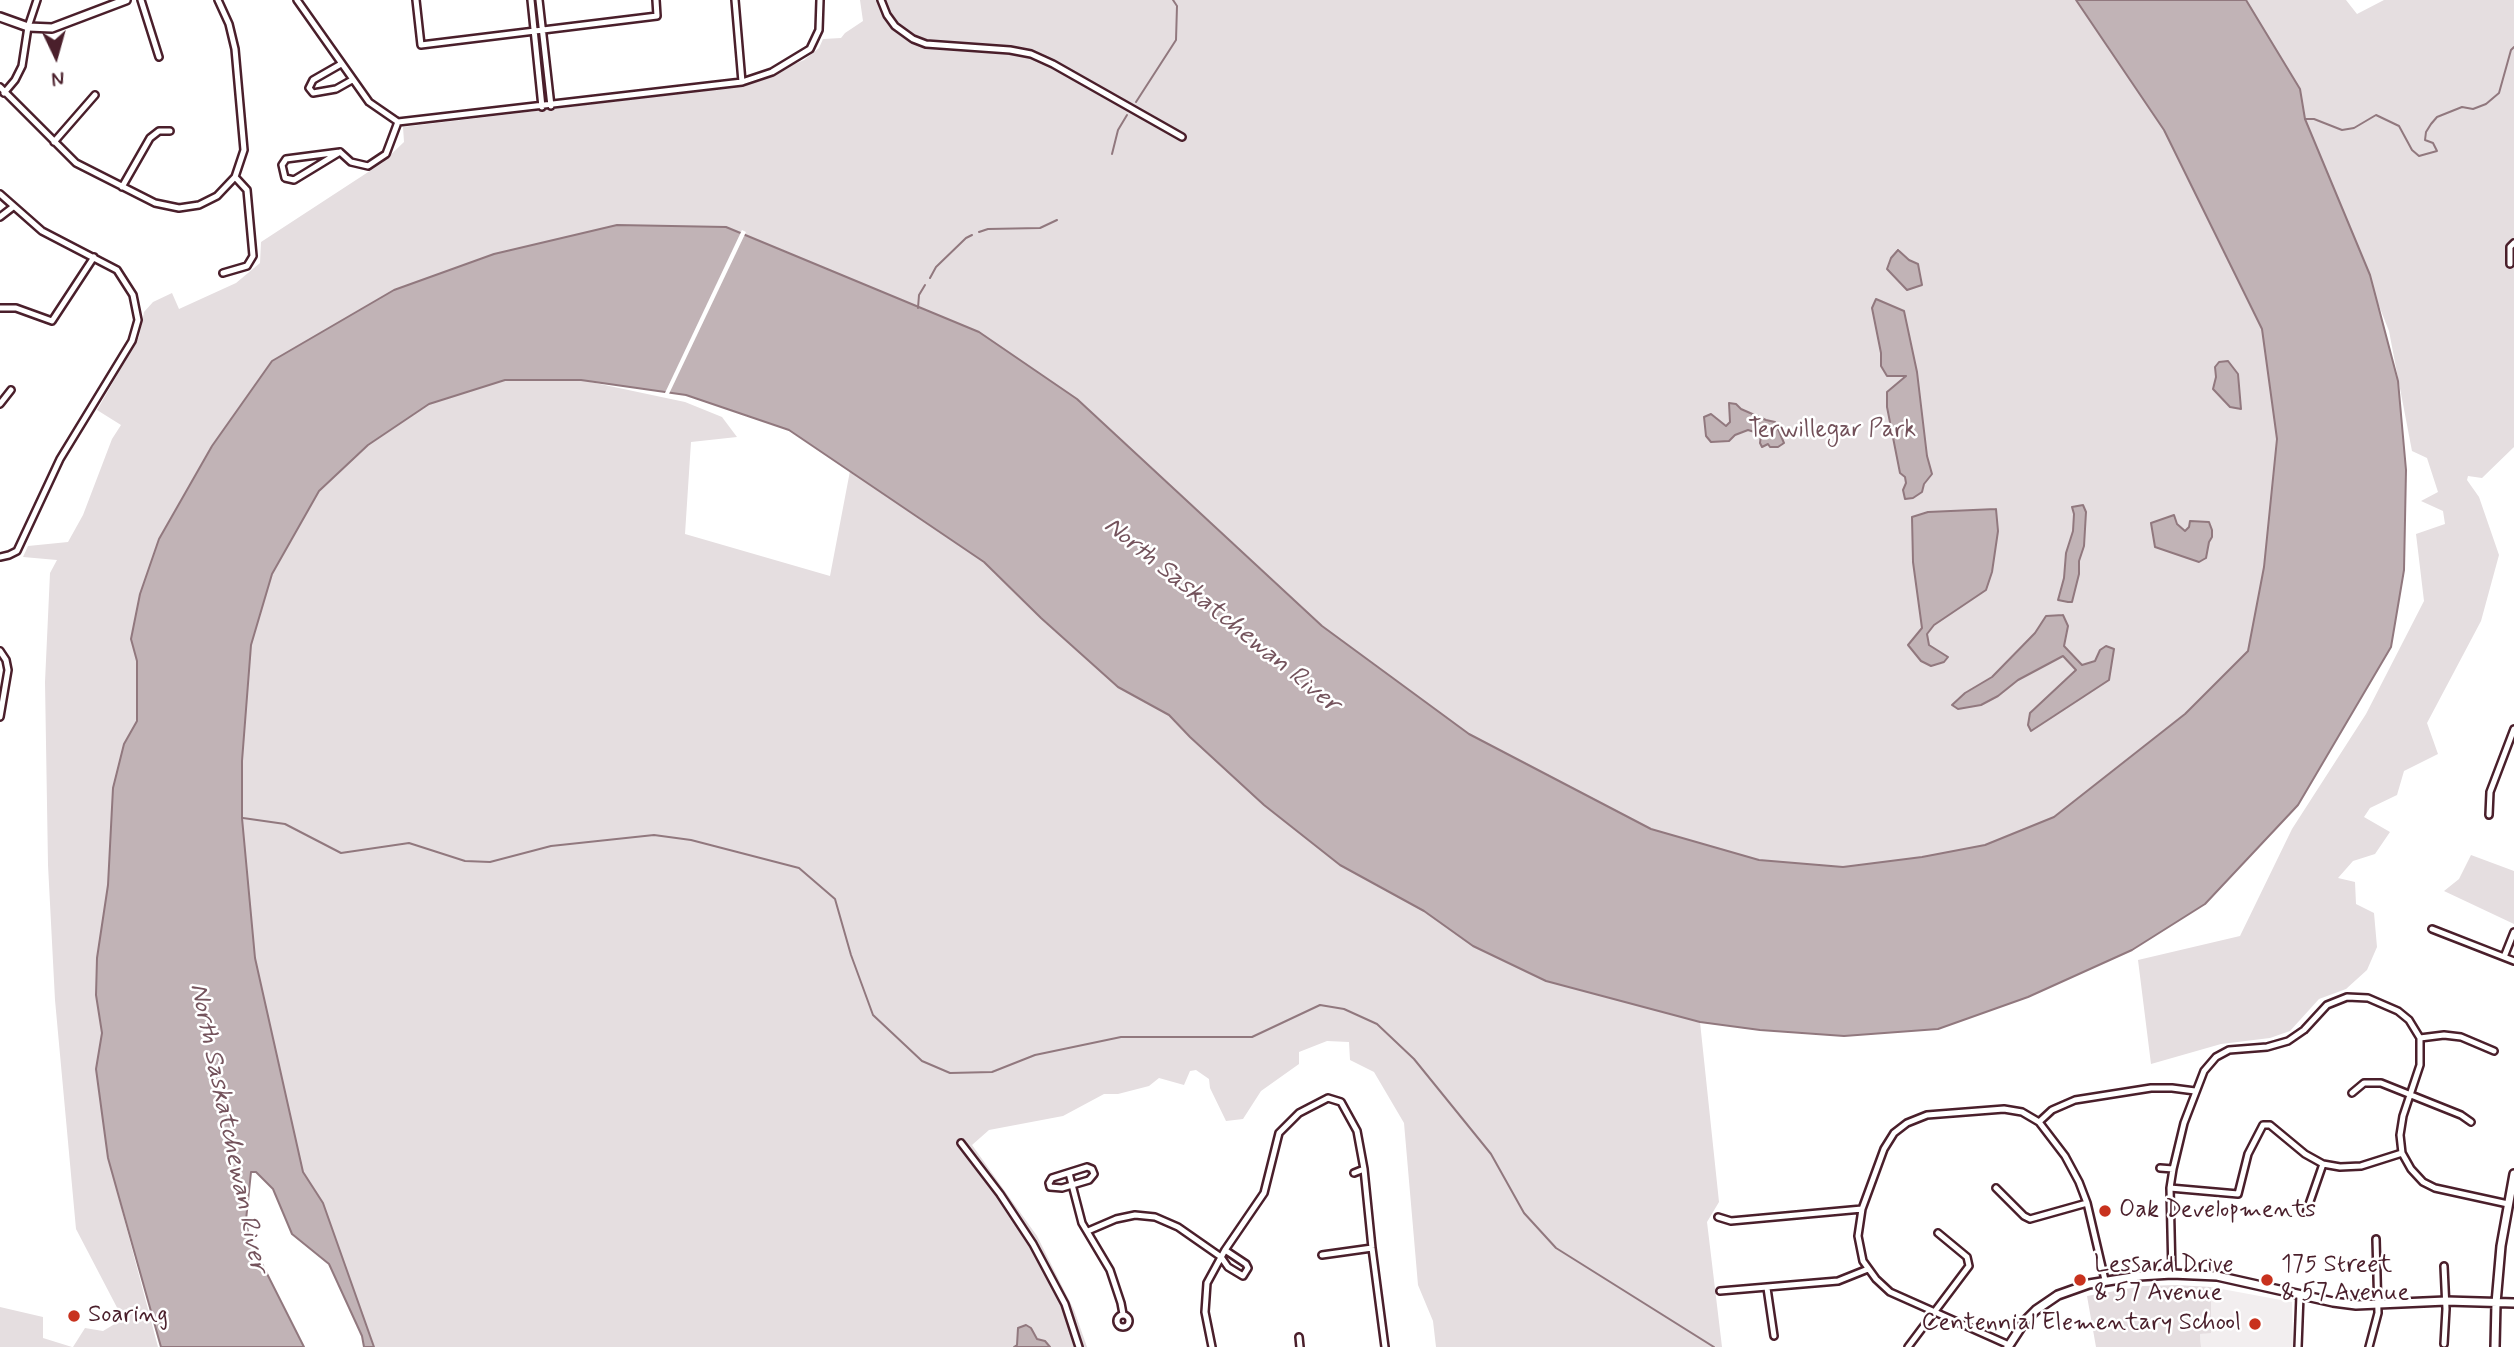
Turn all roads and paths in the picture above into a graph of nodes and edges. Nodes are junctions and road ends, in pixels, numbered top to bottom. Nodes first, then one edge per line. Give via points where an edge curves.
1 (37, 0) edge
2 (126, 0) edge
3 (141, 0) edge
4 (218, 0) edge
5 (297, 0) edge
6 (416, 0) edge
7 (531, 0) edge
8 (538, 0) edge
9 (656, 0) edge
10 (735, 0) edge
11 (820, 0) edge
12 (881, 0) edge
13 (0, 17) edge
14 (28, 27) junction
15 (542, 31) junction
16 (535, 32) junction
17 (159, 57) dead end
18 (341, 64) junction
19 (352, 80) junction
20 (743, 82) junction
21 (2, 90) edge
22 (95, 94) dead end
23 (551, 106) junction
24 (542, 107) junction
25 (398, 122) junction
26 (170, 131) dead end
27 (1182, 137) dead end
28 (54, 142) junction
29 (340, 152) junction
30 (235, 177) junction
31 (122, 187) junction
32 (0, 194) edge
33 (13, 207) junction
34 (0, 217) edge
35 (2514, 243) edge
36 (94, 257) junction
37 (2510, 264) dead end
38 (223, 273) dead end
39 (0, 308) edge
40 (10, 390) dead end
41 (0, 404) edge
42 (0, 557) edge
43 (0, 651) edge
44 (0, 718) edge
45 (2514, 729) edge
46 (2489, 815) dead end
47 (2432, 929) dead end
48 (2514, 932) edge
49 (2504, 957) junction
50 (2514, 961) edge
51 (2420, 1038) junction
52 (2494, 1051) dead end
53 (2195, 1091) junction
54 (2352, 1093) dead end
55 (2410, 1094) junction
56 (2039, 1122) junction
57 (2471, 1122) dead end
58 (961, 1143) dead end
59 (2402, 1153) junction
60 (2323, 1164) junction
61 (2160, 1168) dead end
62 (1364, 1169) junction
63 (2173, 1170) junction
64 (1069, 1173) junction
65 (1354, 1173) dead end
66 (2514, 1174) edge
67 (1073, 1185) junction
68 (1996, 1188) dead end
69 (2170, 1188) junction
70 (2087, 1203) junction
71 (2508, 1204) junction
72 (1862, 1209) junction
73 (2306, 1213) dead end
74 (1718, 1217) dead end
75 (1088, 1231) junction
76 (1938, 1233) dead end
77 (2376, 1239) dead end
78 (1372, 1248) junction
79 (1225, 1250) junction
80 (1322, 1255) dead end
81 (1221, 1257) junction
82 (2444, 1266) dead end
83 (1868, 1269) junction
84 (2172, 1274) junction
85 (2105, 1280) junction
86 (1767, 1288) junction
87 (1720, 1291) dead end
88 (2300, 1295) junction
89 (2446, 1301) junction
90 (2496, 1303) junction
91 (2514, 1303) edge
92 (2379, 1305) junction
93 (1936, 1312) junction
94 (1123, 1314) dead end
95 (1773, 1336) dead end
96 (1299, 1337) dead end
97 (2444, 1344) dead end
98 (2009, 1346) edge
99 (1079, 1347) edge
100 (1212, 1347) edge
101 (1300, 1347) edge
102 (1385, 1347) edge
103 (1908, 1347) edge
104 (2298, 1347) edge
105 (2369, 1347) edge
106 (2495, 1347) edge

1 - 14 street
2 - 14 street via 60,26
3 - 17 street
4 - 30 street via 231,31 237,71 244,150
5 - 18 street
6 - 16 street via 421,45
7 - 16 street
8 - 15 street
9 - 15 street via 657,16
10 - 20 street
11 - 20 street via 819,30 810,49 772,72
12 - 27 street via 895,26 913,39 1031,54
13 - 14 street
14 - 21 street via 19,74
15 - 16 street
15 - 23 street
16 - 24 street
18 - 19 street
18 - 19 street via 313,80 309,88 313,93 336,89
19 - 25 street via 373,106
20 - 23 street
21 - 28 street
22 - 28 street
23 - 24 street
24 - 25 street
25 - 29 street via 386,154 368,166 351,162
26 - 31 street via 159,131 150,138
28 - 31 street via 82,167
29 - 29 street via 286,159 282,165 285,178 294,180
30 - 31 street via 208,202 189,207 161,205
30 - 38 street via 247,190 253,256 247,267
32 - 33 street
33 - 34 street
33 - 36 street via 42,231
35 - 37 street
36 - 39 street via 52,321 16,308
36 - 42 street via 113,267 133,295 137,325 132,341 60,459 17,551
40 - 41 street
43 - 44 street via 8,676
45 - 46 street via 2490,792
47 - 49 street
48 - 49 street
49 - 50 street
51 - 52 street via 2461,1037
51 - 53 street via 2398,1011 2363,997 2342,998 2322,1009 2288,1041 2222,1052 2207,1066
51 - 55 street via 2420,1065
53 - 56 street via 2151,1088 2075,1100
53 - 63 street
54 - 55 street via 2375,1082
55 - 57 street
55 - 59 street via 2400,1128
56 - 70 street via 2073,1170
56 - 72 street via 2004,1109 1912,1120 1886,1145
58 - 99 street via 1033,1244 1065,1304
59 - 60 street via 2361,1166
59 - 71 street via 2416,1175 2435,1188
60 - 69 street via 2270,1125 2263,1125 2248,1154 2238,1194
60 - 73 street
61 - 63 street
62 - 65 street
62 - 78 street
62 - 79 street via 1357,1131 1341,1102 1328,1098 1299,1113 1279,1133 1264,1193
63 - 69 street
64 - 67 street
64 - 67 street via 1052,1178 1050,1187
64 - 67 street via 1093,1169 1093,1178
66 - 71 street
67 - 75 street
68 - 70 street via 2030,1220
69 - 84 street
70 - 85 street
71 - 90 street
72 - 74 street via 1731,1221
72 - 83 street via 1858,1240
75 - 81 street via 1135,1215 1155,1217
75 - 94 street via 1115,1282
76 - 93 street via 1969,1263
77 - 92 street
78 - 80 street
78 - 102 street
79 - 81 street
79 - 81 street via 1246,1264 1243,1276
81 - 100 street via 1207,1283 1205,1312
82 - 89 street
83 - 86 street via 1838,1281
83 - 93 street via 1890,1292
84 - 85 street
84 - 88 street via 2234,1279
85 - 98 street via 2059,1295 2030,1315
86 - 87 street
86 - 95 street
88 - 92 street
88 - 104 street
89 - 90 street
89 - 92 street
89 - 97 street
90 - 91 street
90 - 106 street
92 - 105 street
93 - 98 street
93 - 103 street
96 - 101 street

